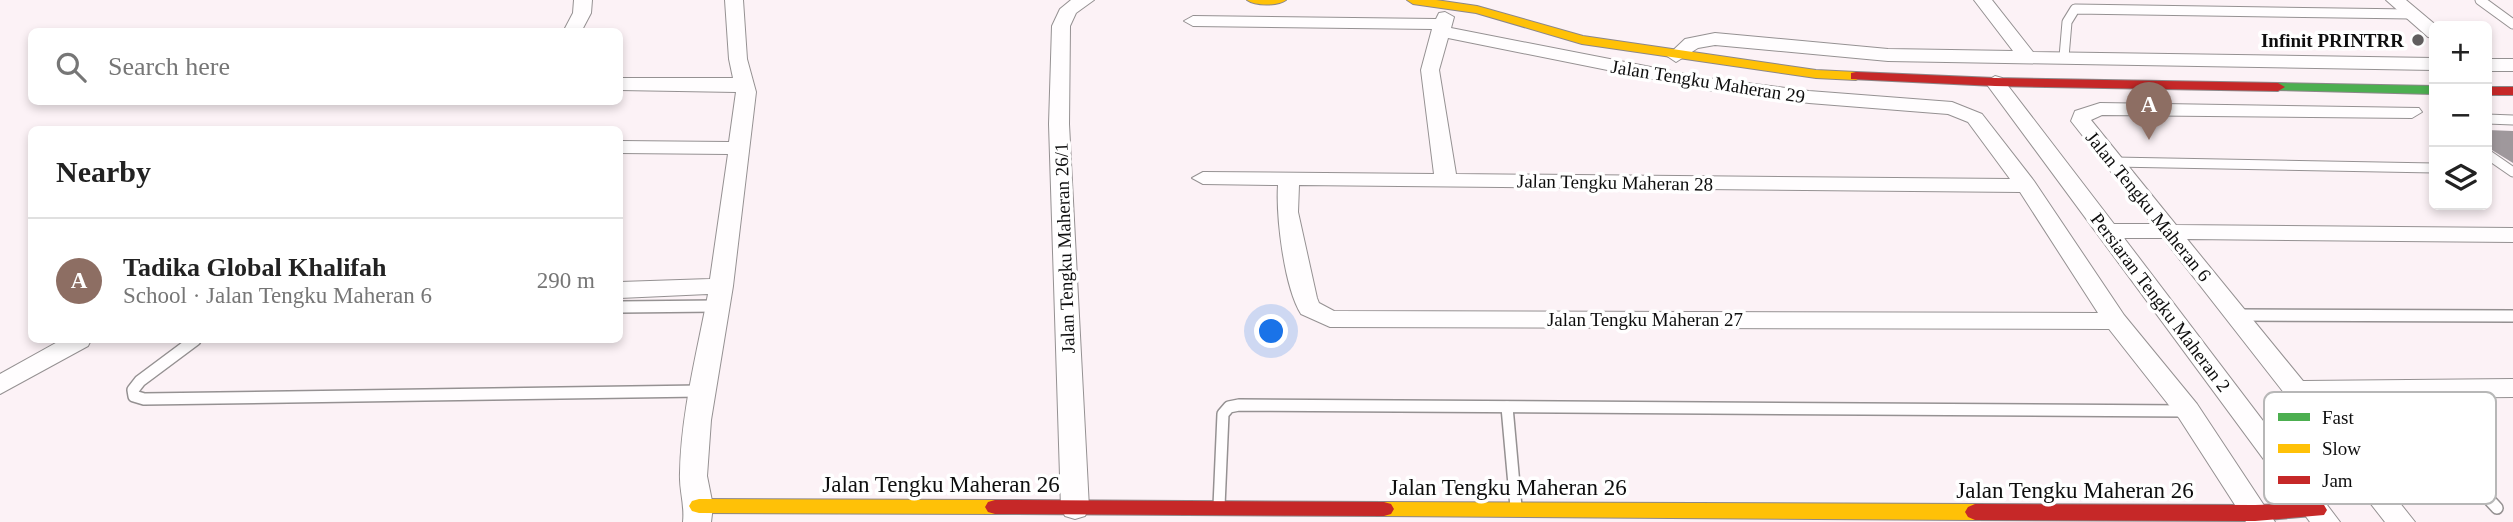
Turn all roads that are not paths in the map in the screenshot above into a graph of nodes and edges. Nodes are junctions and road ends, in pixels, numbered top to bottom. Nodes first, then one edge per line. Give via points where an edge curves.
1 (583, 0) edge
2 (734, 0) edge
3 (1085, 0) edge
4 (1253, 0) edge
5 (1280, 0) edge
6 (1413, 0) edge
7 (1983, 0) edge
8 (2395, 0) edge
9 (2480, 0) edge
10 (1451, 5) junction
11 (2411, 14) junction
12 (1194, 21) dead end
13 (2513, 24) edge
14 (1441, 27) junction
15 (574, 28) edge
16 (2429, 29) edge
17 (1676, 56) junction
18 (2064, 57) junction
19 (2028, 58) junction
20 (2429, 64) edge
21 (2492, 65) edge
22 (2513, 65) edge
23 (1995, 82) junction
24 (745, 83) junction
25 (623, 84) edge
26 (2429, 90) edge
27 (2413, 112) dead end
28 (2492, 119) edge
29 (2513, 120) edge
30 (623, 147) edge
31 (739, 148) junction
32 (2492, 157) edge
33 (2113, 162) junction
34 (2429, 168) edge
35 (2513, 172) edge
36 (1203, 178) dead end
37 (1289, 179) junction
38 (1446, 181) junction
39 (2026, 186) junction
40 (2108, 231) junction
41 (2171, 232) junction
42 (2513, 235) edge
43 (623, 290) edge
44 (719, 296) junction
45 (623, 307) edge
46 (2234, 314) junction
47 (2513, 316) edge
48 (2116, 321) junction
49 (74, 343) edge
50 (191, 343) edge
51 (0, 385) edge
52 (2513, 388) edge
53 (2387, 389) junction
54 (2297, 390) joint
55 (701, 391) junction
56 (2390, 392) edge
57 (1507, 407) junction
58 (2188, 411) junction
59 (2264, 439) edge
60 (2387, 504) edge
61 (2493, 504) edge
62 (1075, 508) junction
63 (1219, 508) junction
64 (2497, 508) dead end
65 (1517, 510) junction
66 (698, 514) edge
67 (1598, 516) edge
68 (2322, 516) edge
69 (1991, 517) edge
70 (2129, 517) edge
71 (2258, 518) edge
72 (2401, 522) edge

1 - 15 street
2 - 24 street via 738,59
3 - 62 street, Jalan Tengku Maheran 26/1 via 1063,17 1059,110
4 - 5 street
6 - 10 street
7 - 19 street
8 - 11 street
9 - 13 lane
10 - 14 street
10 - 17 street via 1582,40
11 - 16 street
11 - 18 lane via 2075,9 2067,22
12 - 14 street, Jalan Tengku Maheran 29
14 - 38 street via 1430,70
14 - 39 street, Jalan Tengku Maheran 29 via 1707,84 1963,111 1975,118
17 - 19 street via 1692,43 1714,39 1827,52
17 - 23 street via 1816,74
18 - 19 street
18 - 20 street
21 - 22 street
23 - 26 street
23 - 40 street, Persiaran Tengku Maheran 2
24 - 25 street
24 - 31 street
27 - 33 street, Jalan Tengku Maheran 6 via 2089,111 2081,121
28 - 29 lane
30 - 31 street
31 - 44 street
32 - 35 lane
33 - 34 lane
33 - 41 street, Jalan Tengku Maheran 6
36 - 37 street, Jalan Tengku Maheran 28
37 - 38 street, Jalan Tengku Maheran 28
37 - 48 street, Jalan Tengku Maheran 27 via 1287,212 1305,298 1309,308 1330,319
38 - 39 street, Jalan Tengku Maheran 28
39 - 48 street
40 - 41 street
40 - 59 street, Persiaran Tengku Maheran 2
41 - 42 street
41 - 46 street, Jalan Tengku Maheran 6
43 - 44 street
44 - 45 lane
44 - 55 street
46 - 47 lane
46 - 54 street, Jalan Tengku Maheran 6
48 - 58 street
49 - 51 street
50 - 55 lane via 140,381 134,396
52 - 53 street
53 - 54 street
53 - 56 lane
55 - 66 street via 694,476
57 - 58 lane
57 - 63 lane via 1229,407 1223,414
57 - 65 lane
58 - 71 street
60 - 72 street, Jalan Tengku Maheran 6
61 - 64 lane
62 - 63 street, Jalan Tengku Maheran 26
62 - 66 street, Jalan Tengku Maheran 26
63 - 65 street, Jalan Tengku Maheran 26
65 - 67 street, Jalan Tengku Maheran 26
67 - 69 street, Jalan Tengku Maheran 26
68 - 71 street, Jalan Tengku Maheran 26
69 - 70 street, Jalan Tengku Maheran 26
70 - 71 street, Jalan Tengku Maheran 26

